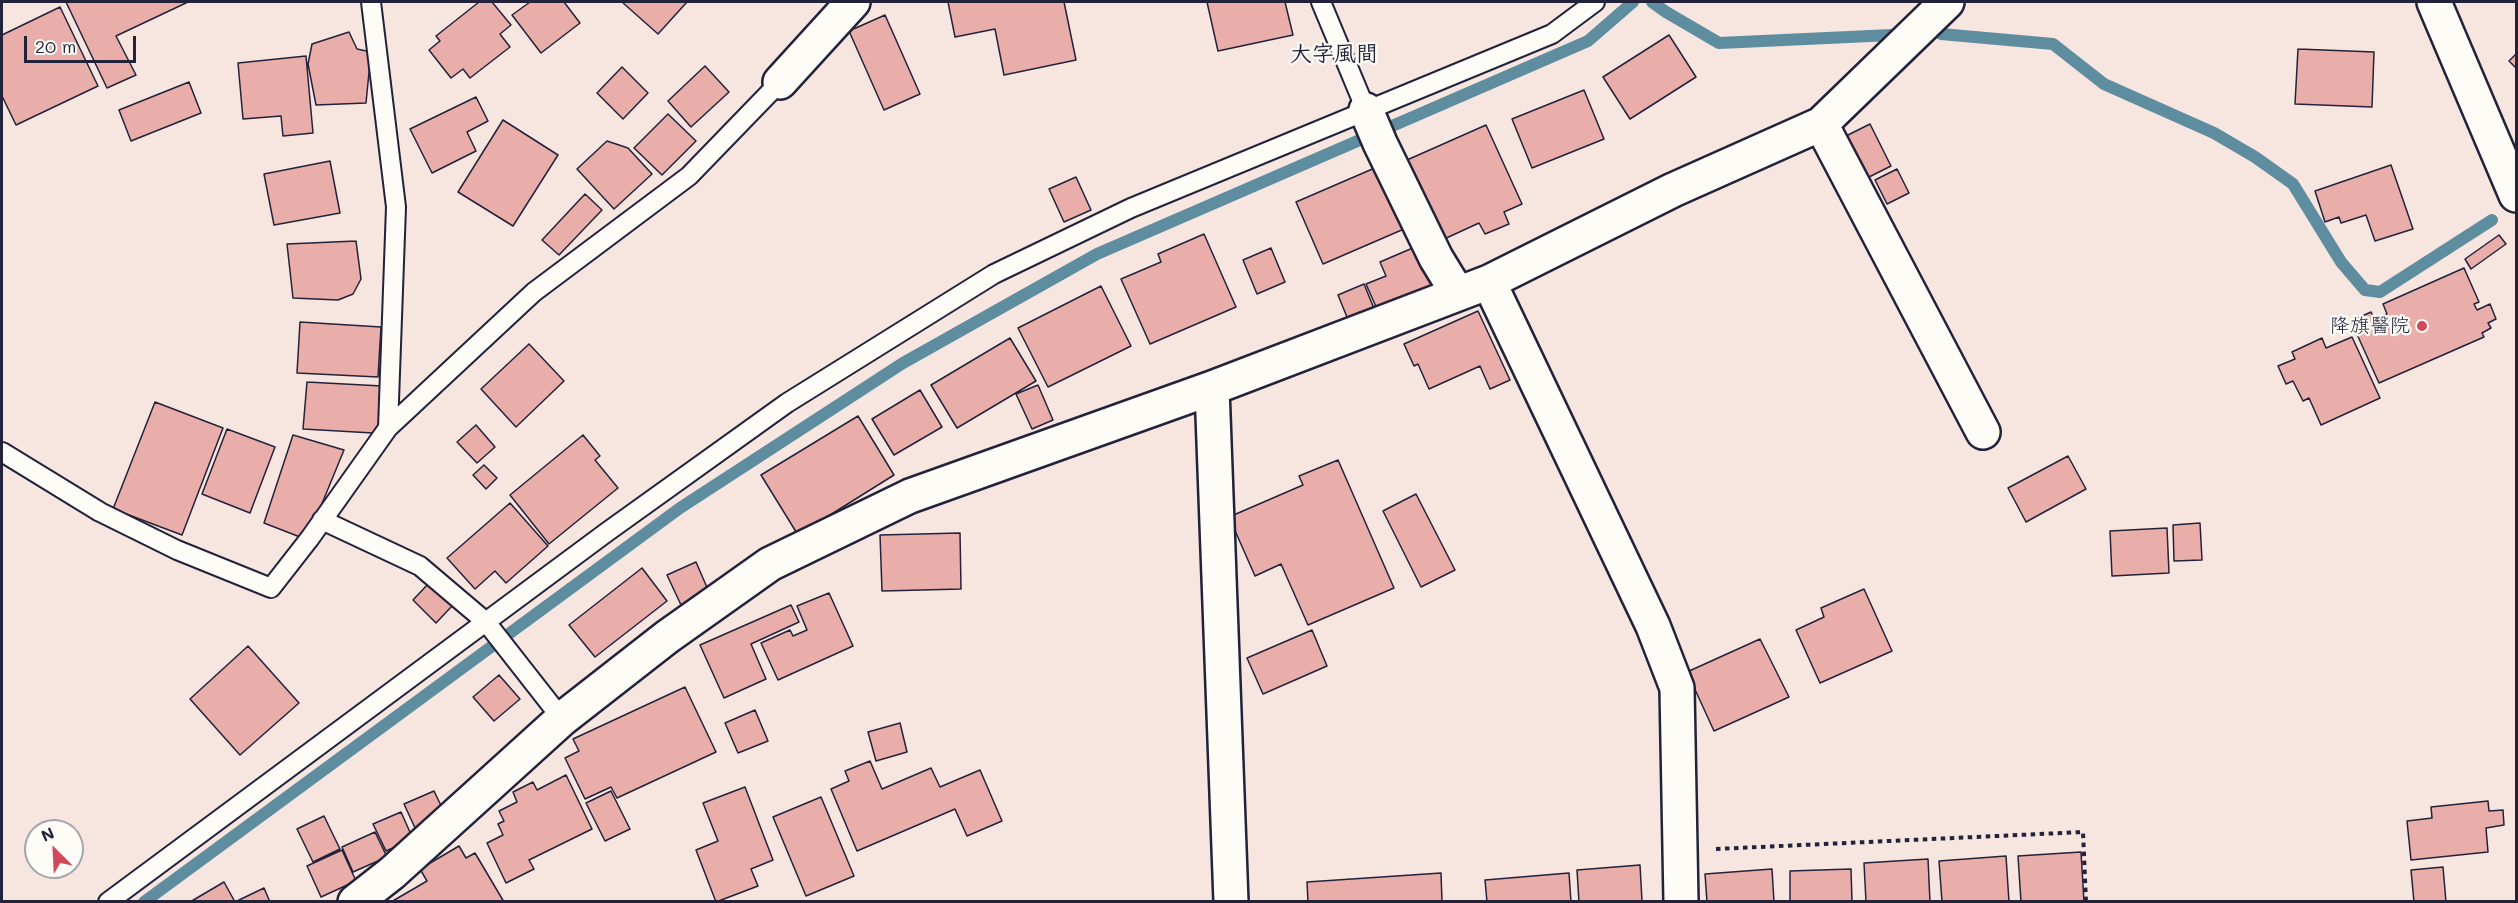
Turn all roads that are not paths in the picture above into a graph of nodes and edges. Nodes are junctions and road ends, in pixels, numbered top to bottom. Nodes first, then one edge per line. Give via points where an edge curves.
1 (371, 2) edge
2 (852, 2) edge
3 (1321, 2) edge
4 (1595, 2) edge
5 (1947, 2) edge
6 (2434, 2) edge
7 (780, 82) joint
8 (1371, 122) junction
9 (1821, 124) junction
10 (2517, 195) edge
11 (1489, 282) junction
12 (1458, 294) junction
13 (1212, 388) junction
14 (388, 428) junction
15 (1983, 432) dead end
16 (2, 452) edge
17 (322, 520) junction
18 (488, 625) junction
19 (562, 719) junction
20 (108, 902) edge
21 (355, 902) edge
22 (1230, 902) edge
23 (1681, 902) edge

1 - 14 lane via 396,207
2 - 7 street
3 - 8 lane
4 - 8 lane via 1552,34
5 - 9 street
6 - 10 street
7 - 14 lane via 689,176 534,291
8 - 12 street via 1436,258
8 - 18 lane via 1131,208 994,274 787,403
9 - 11 street via 1673,190
9 - 15 street
11 - 12 street
11 - 23 street via 1653,626 1677,688
12 - 13 street
13 - 19 street via 910,496 770,564 667,637
13 - 22 street
14 - 17 lane
16 - 17 lane via 119,522 272,588
17 - 18 lane via 420,566
18 - 19 lane
18 - 20 lane
19 - 21 street

